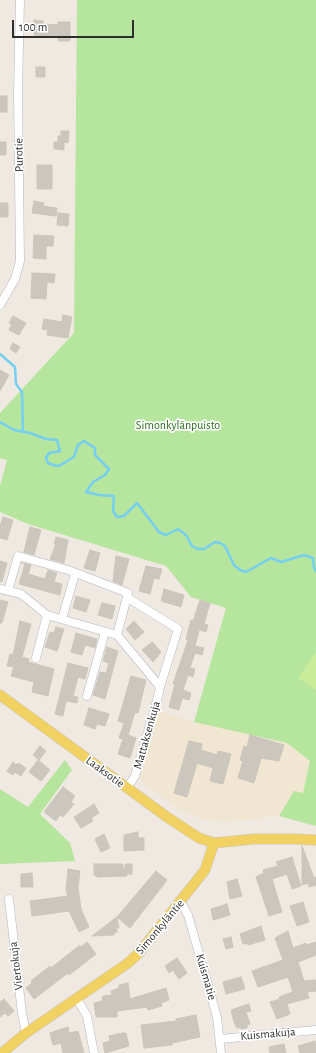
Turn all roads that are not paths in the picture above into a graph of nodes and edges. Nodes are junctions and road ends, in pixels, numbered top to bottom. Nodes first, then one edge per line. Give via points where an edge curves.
1 (20, 0) edge
2 (0, 305) edge
3 (75, 574) junction
4 (4, 590) edge
5 (128, 598) junction
6 (47, 615) junction
7 (62, 619) junction
8 (105, 632) junction
9 (117, 635) junction
10 (36, 658) dead end
11 (160, 687) junction
12 (0, 695) edge
13 (86, 696) dead end
14 (127, 788) junction
15 (316, 840) edge
16 (214, 843) junction
17 (9, 899) dead end
18 (181, 903) junction
19 (77, 999) junction
20 (316, 1030) edge
21 (26, 1033) junction
22 (220, 1039) junction
23 (2, 1053) edge
24 (94, 1053) edge
25 (221, 1053) edge

1 - 2 street, Purotie via 20,261 15,279
3 - 4 street via 18,556
3 - 5 street via 128,593
3 - 7 street
4 - 6 street via 22,594
5 - 9 street
5 - 11 street via 178,630
6 - 7 street
6 - 10 street
7 - 8 street
8 - 9 street
8 - 13 street
9 - 11 street, Mattaksenkuja
11 - 14 street, Mattaksenkuja via 135,776
12 - 14 main road, Laaksotie
14 - 16 main road, Laaksotie via 199,838
15 - 16 main road via 254,839
16 - 18 main road, Simonkyläntie via 205,870
17 - 21 street, Viertokuja
18 - 19 main road, Simonkyläntie via 128,963
18 - 22 street, Kuismatie via 194,934 217,1017
19 - 21 main road, Simonkyläntie
19 - 24 street via 87,1016
20 - 22 street, Kuismakuja
21 - 23 main road, Simonkyläntie
22 - 25 street, Kuismatie

